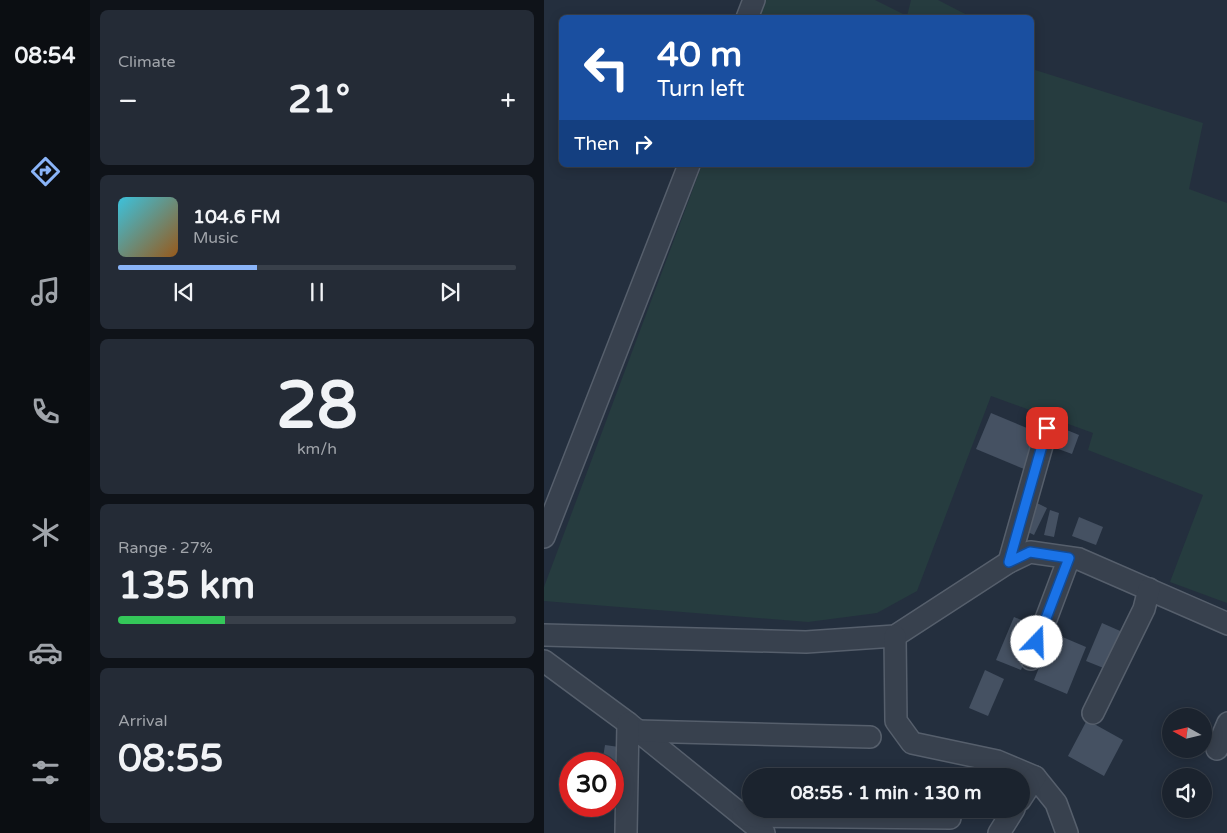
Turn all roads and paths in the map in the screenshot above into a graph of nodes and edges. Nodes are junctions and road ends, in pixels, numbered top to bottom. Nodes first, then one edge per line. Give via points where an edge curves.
1 (754, 0) edge
2 (748, 15) edge
3 (688, 167) edge
4 (1047, 428) dead end
5 (544, 537) edge
6 (1069, 558) junction
7 (1009, 562) junction
8 (1149, 590) junction
9 (1227, 624) edge
10 (544, 634) edge
11 (895, 636) junction
12 (1031, 660) dead end
13 (544, 661) edge
14 (1093, 713) dead end
15 (1227, 723) edge
16 (633, 727) junction
17 (870, 737) dead end
18 (1217, 749) dead end
19 (1035, 777) junction
20 (1030, 785) edge
21 (742, 814) edge
22 (746, 818) edge
23 (1008, 818) edge
24 (626, 833) edge
25 (764, 833) edge
26 (999, 833) edge
27 (1067, 833) edge

1 - 2 street
3 - 5 street
4 - 7 street
6 - 7 street via 1030,552
6 - 8 street via 1079,559
6 - 12 street
7 - 11 street
8 - 9 street
8 - 14 street via 1144,609
10 - 11 street via 806,642
11 - 19 street via 896,721 912,744 997,761
13 - 16 street
15 - 18 street
16 - 17 street
16 - 21 street
16 - 24 street
19 - 20 street
19 - 27 street via 1056,804
22 - 25 street
23 - 26 street

